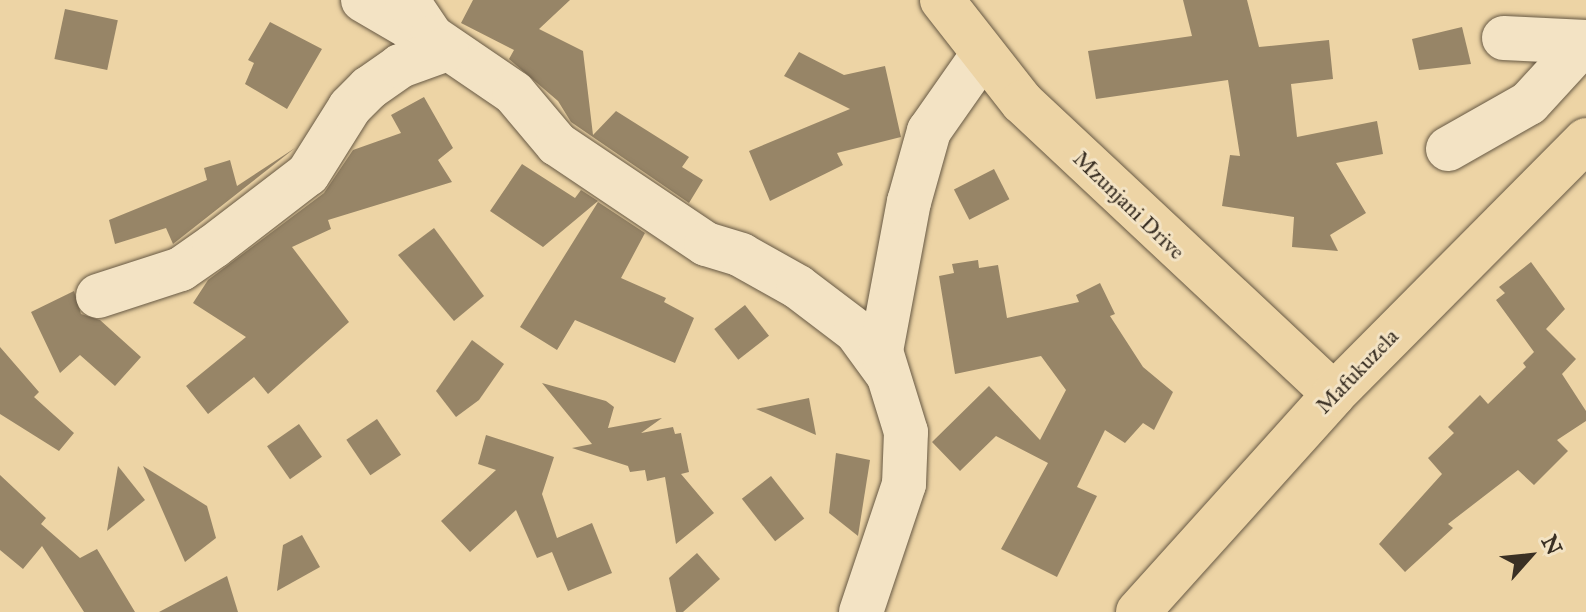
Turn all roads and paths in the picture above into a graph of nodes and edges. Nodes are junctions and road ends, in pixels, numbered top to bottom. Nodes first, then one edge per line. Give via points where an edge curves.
1 (363, 0) edge
2 (407, 0) edge
3 (942, 0) edge
4 (1504, 38) dead end
5 (1586, 42) edge
6 (447, 49) junction
7 (983, 54) junction
8 (1586, 140) edge
9 (1448, 149) dead end
10 (98, 296) dead end
11 (888, 375) junction
12 (1334, 394) junction
13 (861, 612) edge
14 (1138, 612) edge

1 - 6 street
2 - 6 street
3 - 7 main road, Mzunjani Drive
4 - 5 street
5 - 9 street via 1529,103
6 - 10 street via 400,66 369,88 350,107 308,174 214,246 181,269
6 - 11 street via 514,93 557,144 604,180 706,244 766,267 798,287 856,331
7 - 11 street via 940,112 921,155 881,351
7 - 12 main road, Mzunjani Drive via 1022,102 1154,231
8 - 12 main road, Mafukuzela
11 - 13 street via 906,432 904,484
12 - 14 main road, Mafukuzela

